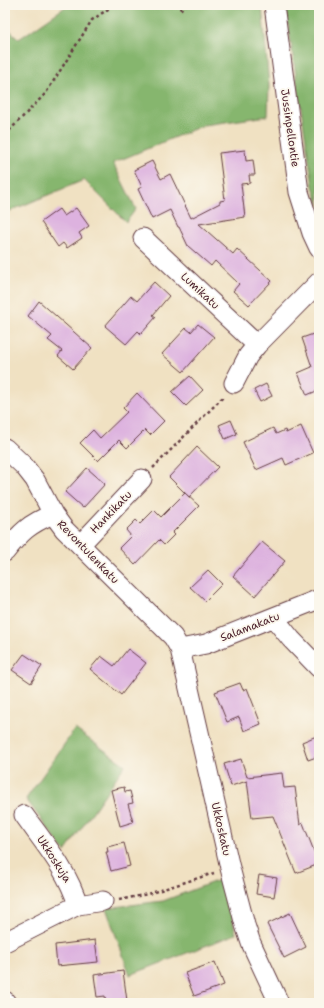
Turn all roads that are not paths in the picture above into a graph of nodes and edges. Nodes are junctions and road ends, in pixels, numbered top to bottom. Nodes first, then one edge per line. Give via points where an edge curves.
1 (274, 5) edge
2 (143, 238) dead end
3 (319, 248) edge
4 (319, 282) edge
5 (257, 345) junction
6 (234, 383) road end
7 (5, 448) edge
8 (142, 479) road end
9 (52, 514) junction
10 (80, 545) junction
11 (5, 552) edge
12 (319, 599) edge
13 (274, 618) junction
14 (180, 649) junction
15 (319, 668) edge
16 (24, 814) dead end
17 (103, 901) road end
18 (78, 905) junction
19 (5, 942) edge
20 (279, 1003) edge

1 - 3 street, Jussinpellontie via 299,192
2 - 5 street, Lumikatu
4 - 5 street
5 - 6 street via 248,356
7 - 9 street, Revontulenkatu via 35,480
8 - 10 street, Hankikatu
9 - 10 street, Revontulenkatu
9 - 11 street via 28,526
10 - 14 street, Revontulenkatu via 173,637
12 - 13 street, Salamakatu
13 - 14 street, Salamakatu via 206,644
13 - 15 street
14 - 20 street, Ukkoskatu via 245,925
16 - 18 street, Ukkoskuja via 63,872
17 - 18 street
18 - 19 street

